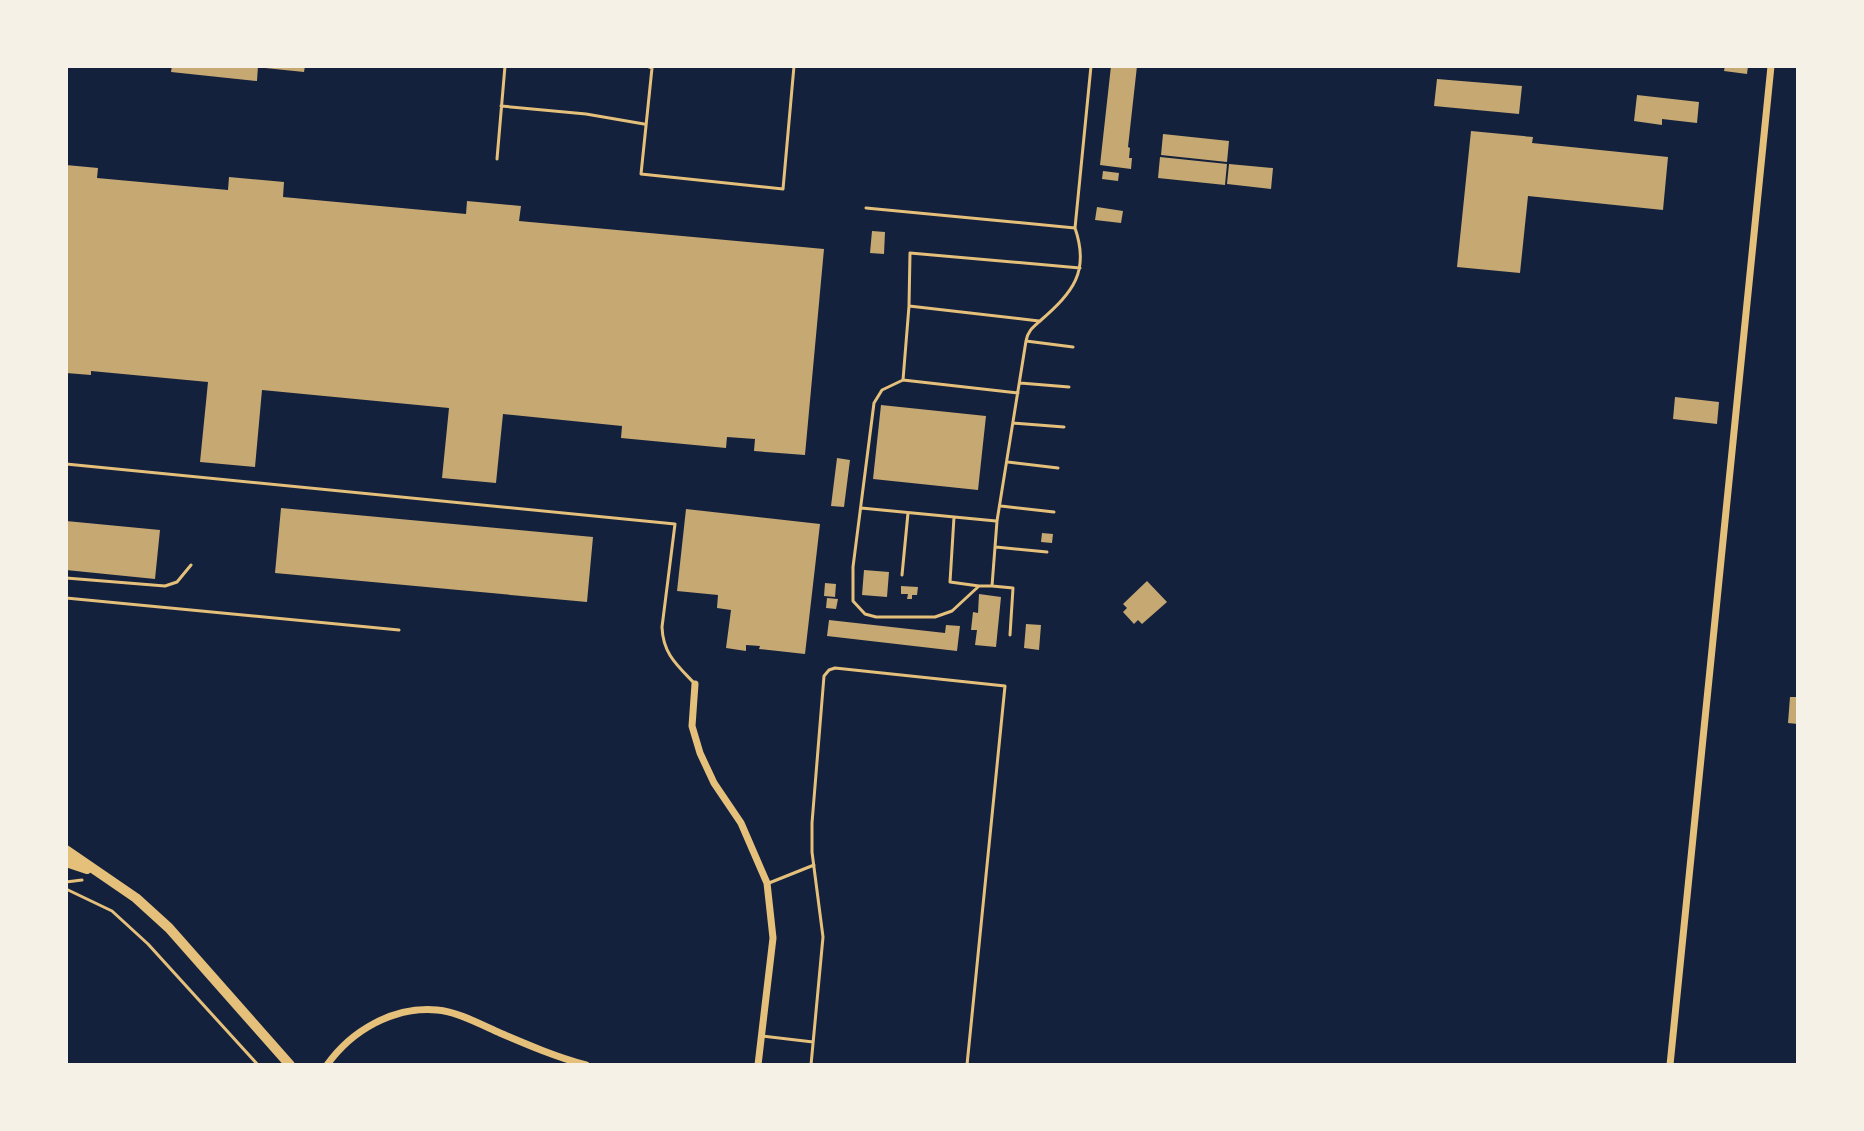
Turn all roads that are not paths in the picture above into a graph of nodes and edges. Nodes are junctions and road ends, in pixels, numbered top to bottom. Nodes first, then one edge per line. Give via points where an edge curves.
1 (505, 66) edge
2 (647, 66) edge
3 (794, 66) edge
4 (1091, 66) edge
5 (1771, 66) edge
6 (501, 106) junction
7 (644, 124) junction
8 (497, 159) dead end
9 (866, 208) dead end
10 (1075, 228) junction
11 (1080, 268) junction
12 (909, 306) junction
13 (1039, 321) junction
14 (1026, 341) junction
15 (1073, 347) dead end
16 (903, 380) junction
17 (1020, 383) junction
18 (1069, 387) dead end
19 (1018, 393) junction
20 (1013, 423) junction
21 (1064, 427) dead end
22 (1008, 462) junction
23 (66, 464) edge
24 (1058, 468) dead end
25 (1001, 506) junction
26 (861, 508) junction
27 (1054, 512) dead end
28 (908, 513) junction
29 (954, 517) junction
30 (997, 521) junction
31 (996, 547) junction
32 (1047, 552) dead end
33 (191, 565) dead end
34 (902, 575) dead end
35 (66, 578) edge
36 (979, 586) junction
37 (992, 586) junction
38 (66, 598) edge
39 (399, 630) dead end
40 (1010, 635) dead end
41 (695, 684) joint
42 (66, 850) edge
43 (66, 865) edge
44 (814, 865) junction
45 (93, 870) junction
46 (767, 883) junction
47 (762, 1036) junction
48 (813, 1042) junction
49 (290, 1065) edge
50 (327, 1065) edge
51 (586, 1065) edge
52 (758, 1065) edge
53 (811, 1065) edge
54 (967, 1065) edge
55 (1670, 1065) edge

1 - 6 lane
2 - 7 lane via 652,68
3 - 7 lane via 783,189 641,174
4 - 10 lane
5 - 55 street
6 - 7 lane
6 - 8 lane
9 - 10 lane
10 - 11 lane
11 - 12 lane via 910,253
11 - 13 lane via 1078,280
12 - 13 lane
12 - 16 lane
13 - 14 lane
14 - 15 lane
14 - 17 lane
16 - 19 lane
16 - 26 lane via 882,390 874,403
17 - 18 lane
17 - 19 lane
19 - 20 lane
20 - 21 lane
20 - 22 lane
22 - 24 lane
22 - 25 lane
23 - 41 lane via 675,524 663,645
25 - 27 lane
25 - 30 lane
26 - 28 lane
26 - 36 lane via 853,601 865,614 935,617 952,611
28 - 29 lane
28 - 34 lane
29 - 30 lane
29 - 36 lane via 950,582
30 - 31 lane
31 - 32 lane
31 - 37 lane
33 - 35 lane via 177,582 165,586
36 - 37 lane
37 - 40 lane via 1013,588
38 - 39 lane
41 - 46 street via 692,726 700,753 741,823
42 - 45 main road
43 - 45 main road
44 - 46 lane
44 - 48 lane via 823,937
44 - 54 lane via 812,823 826,672 835,668 1005,686
45 - 49 main road via 169,928
46 - 47 street via 773,938
47 - 48 lane
47 - 52 street
48 - 53 lane
50 - 51 street via 372,1023 402,1012 437,1010

